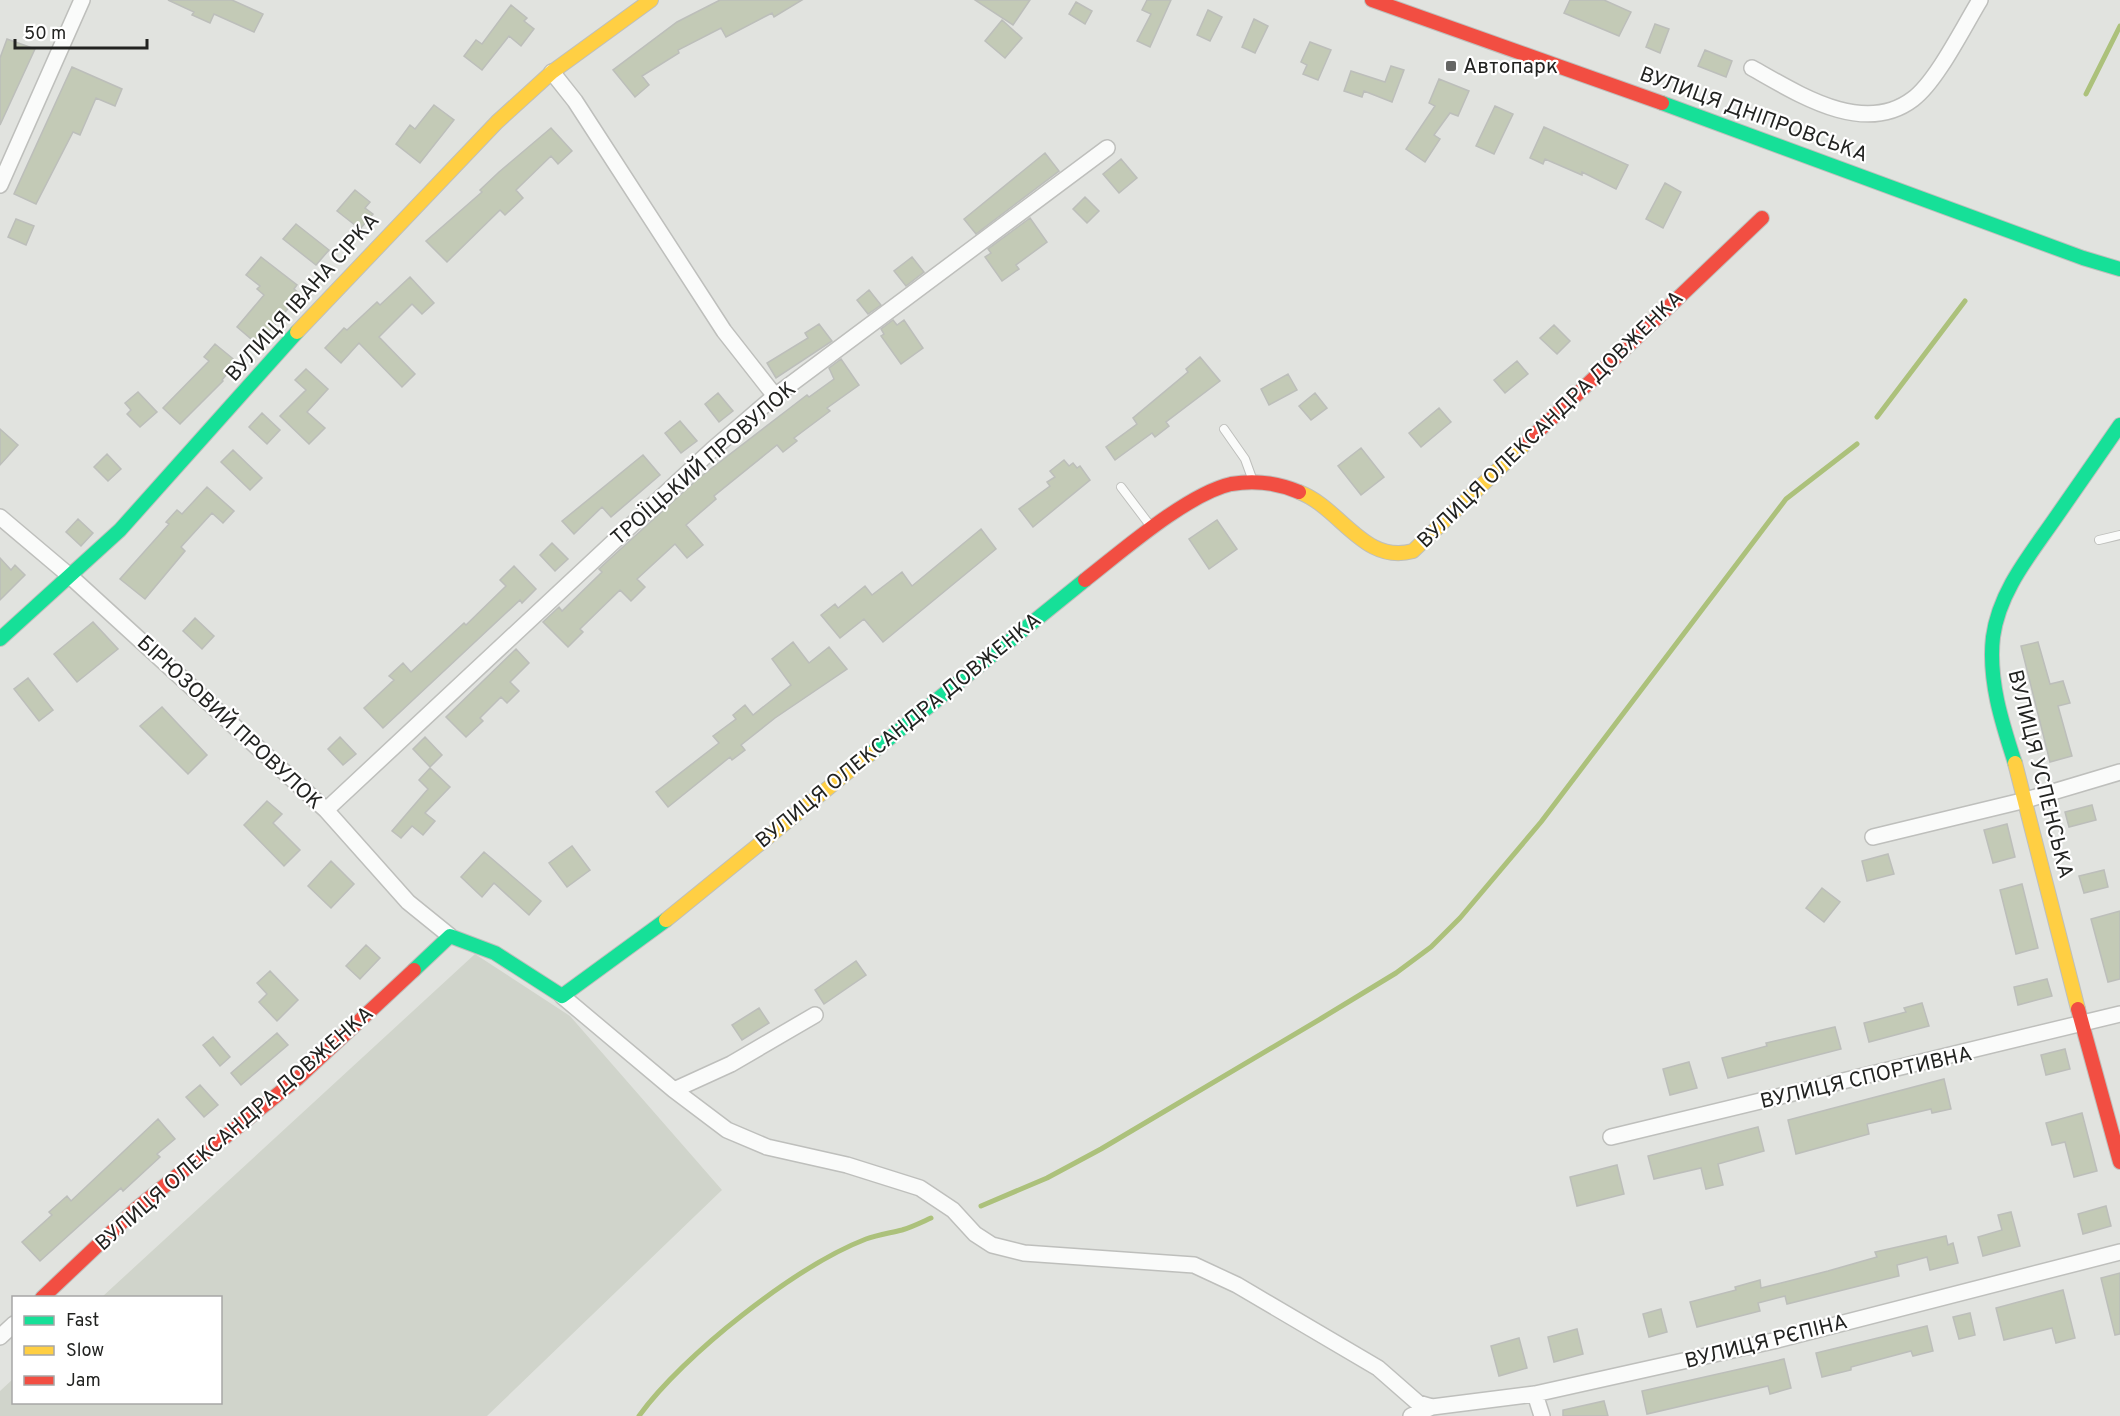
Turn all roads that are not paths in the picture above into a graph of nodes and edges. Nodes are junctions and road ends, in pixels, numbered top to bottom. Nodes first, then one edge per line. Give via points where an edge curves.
1 (82, 0) edge
2 (651, 0) edge
3 (1372, 0) edge
4 (1980, 0) edge
5 (635, 6) edge
6 (1752, 68) dead end
7 (552, 72) junction
8 (1107, 148) dead end
9 (0, 185) edge
10 (1762, 218) dead end
11 (2120, 269) edge
12 (775, 396) junction
13 (2120, 425) edge
14 (1224, 429) dead end
15 (1253, 482) junction
16 (1121, 487) dead end
17 (0, 517) edge
18 (1153, 529) junction
19 (2120, 535) edge
20 (2099, 540) dead end
21 (71, 577) junction
22 (0, 639) edge
23 (2120, 772) edge
24 (2026, 800) junction
25 (326, 810) junction
26 (1873, 837) dead end
27 (450, 936) junction
28 (562, 996) junction
29 (2120, 1014) edge
30 (815, 1015) dead end
31 (2081, 1026) junction
32 (674, 1090) junction
33 (1611, 1137) dead end
34 (2120, 1162) edge
35 (2120, 1252) edge
36 (44, 1296) edge
37 (12, 1326) edge
38 (0, 1337) edge
39 (1535, 1394) junction
40 (1431, 1407) junction
41 (1411, 1416) edge
42 (1542, 1416) edge

1 - 9 street
2 - 5 main road, ВУЛИЦЯ ІВАНА СІРКА
3 - 11 main road, ВУЛИЦЯ ДНІПРОВСЬКА
4 - 6 street via 1931,79 1913,99 1880,114 1847,113
5 - 7 main road, ВУЛИЦЯ ІВАНА СІРКА
7 - 12 street via 575,101 724,331
7 - 21 main road, ВУЛИЦЯ ІВАНА СІРКА via 433,186 120,530
8 - 12 street, ТРОЇЦЬКИЙ ПРОВУЛОК
10 - 15 main road, ВУЛИЦЯ ОЛЕКСАНДРА ДОВЖЕНКА via 1413,551 1383,553 1307,495
12 - 25 street, ТРОЇЦЬКИЙ ПРОВУЛОК
13 - 24 main road, ВУЛИЦЯ УСПЕНСЬКА via 2025,563 1997,618 1992,651 1994,682
14 - 15 lane via 1245,459
15 - 18 main road, ВУЛИЦЯ ОЛЕКСАНДРА ДОВЖЕНКА via 1216,490
16 - 18 lane
17 - 21 street, БІРЮЗОВИЙ ПРОВУЛОК
18 - 28 main road, ВУЛИЦЯ ОЛЕКСАНДРА ДОВЖЕНКА via 1046,608 701,892
19 - 20 lane
21 - 22 main road, ВУЛИЦЯ ІВАНА СІРКА
21 - 25 street, БІРЮЗОВИЙ ПРОВУЛОК
23 - 24 street
24 - 26 street
24 - 31 main road, ВУЛИЦЯ УСПЕНСЬКА
25 - 27 street, БІРЮЗОВИЙ ПРОВУЛОК via 408,902
27 - 28 main road via 499,954
27 - 36 main road, ВУЛИЦЯ ОЛЕКСАНДРА ДОВЖЕНКА via 298,1078 136,1209
28 - 32 street
29 - 31 street, ВУЛИЦЯ СПОРТИВНА
30 - 32 street via 731,1064
31 - 33 street, ВУЛИЦЯ СПОРТИВНА
31 - 34 main road, ВУЛИЦЯ УСПЕНСЬКА
32 - 40 street via 727,1130 767,1147 847,1165 920,1188 953,1210 975,1234 992,1245 1024,1253 1194,1265 1238,1285 1378,1368 1418,1403
35 - 39 street, ВУЛИЦЯ РЄПІНА via 1773,1341
37 - 38 street
39 - 40 street, ВУЛИЦЯ РЄПІНА
39 - 42 street
40 - 41 street, ВУЛИЦЯ РЄПІНА

